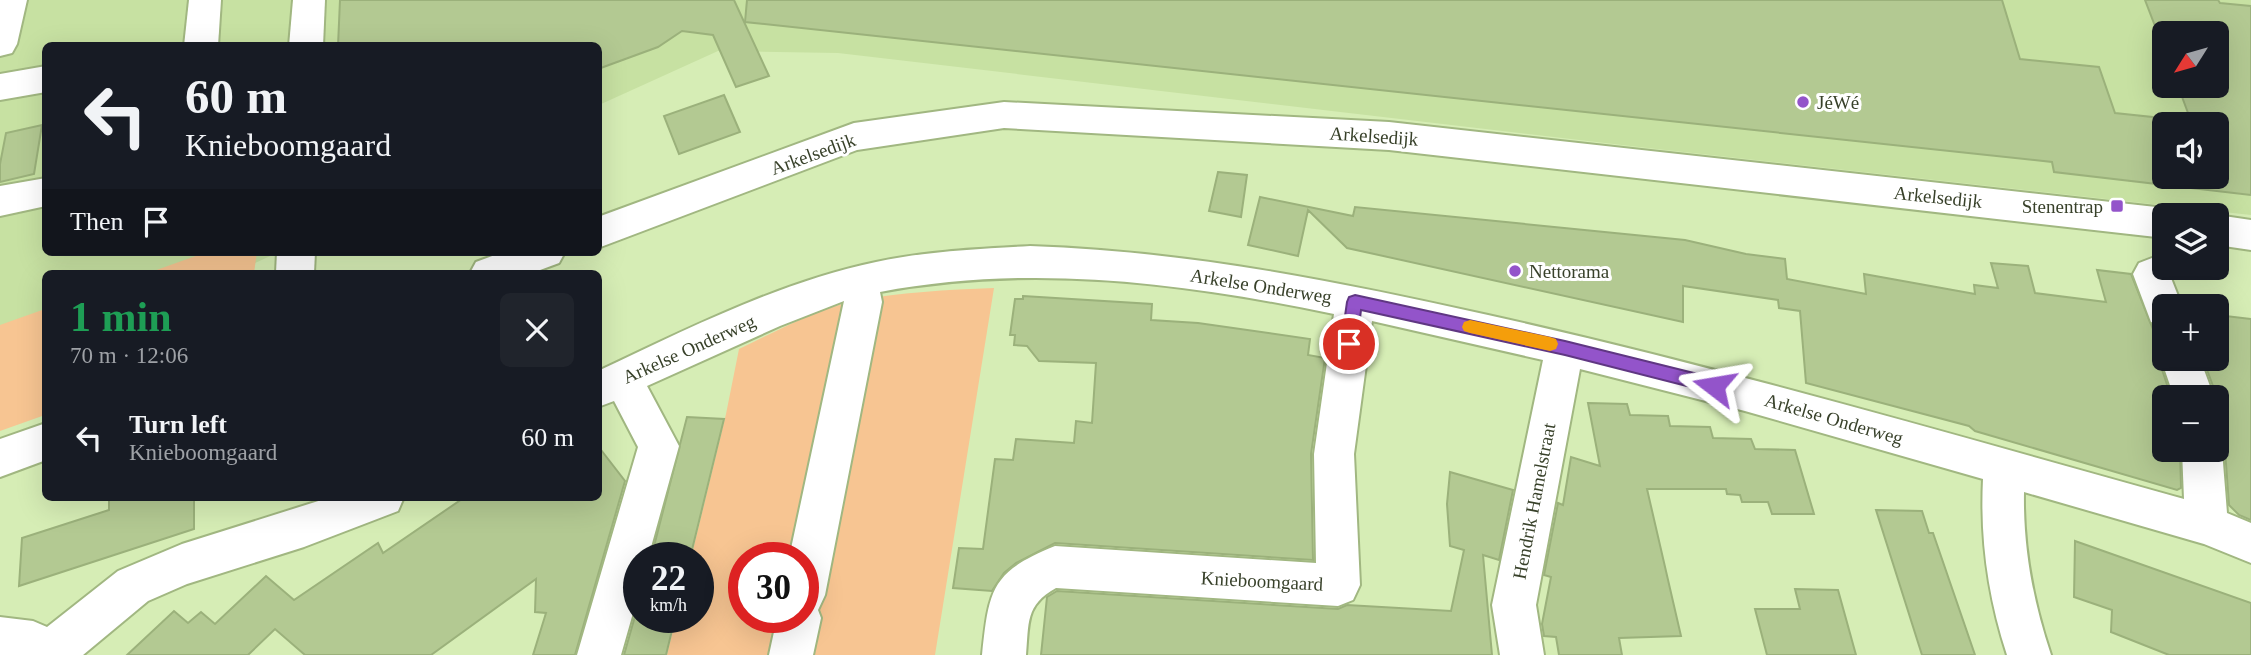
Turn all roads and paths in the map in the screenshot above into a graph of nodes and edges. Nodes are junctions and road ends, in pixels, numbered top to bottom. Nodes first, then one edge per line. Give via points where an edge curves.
1 (11, 0) edge
2 (205, 0) edge
3 (309, 0) edge
4 (201, 42) edge
5 (306, 42) edge
6 (0, 44) edge
7 (42, 80) edge
8 (0, 87) edge
9 (42, 193) edge
10 (0, 201) edge
11 (2152, 222) edge
12 (602, 232) edge
13 (2229, 232) edge
14 (2251, 235) edge
15 (535, 256) edge
16 (497, 270) edge
17 (860, 281) junction
18 (1355, 302) junction
19 (1565, 348) junction
20 (610, 384) edge
21 (42, 442) edge
22 (0, 458) edge
23 (2203, 462) edge
24 (2004, 468) junction
25 (372, 501) edge
26 (2207, 525) junction
27 (814, 542) edge
28 (2251, 543) edge
29 (796, 633) edge
30 (0, 639) edge
31 (49, 654) edge
32 (598, 655) edge
33 (791, 655) edge
34 (1004, 655) edge
35 (1522, 655) edge
36 (2029, 655) edge

1 - 6 street
2 - 4 street
3 - 5 street
7 - 8 street
9 - 10 street
11 - 12 street, Arkelsedijk via 1389,136 1004,114 854,137
13 - 14 street
15 - 16 street
17 - 18 street, Arkelse Onderweg via 948,265 1103,265 1259,282
17 - 20 street, Arkelse Onderweg via 679,349
17 - 27 street via 863,302
18 - 19 street, Arkelse Onderweg
18 - 34 street, Knieboomgaard via 1334,454 1338,585 1055,567 1015,592
19 - 24 street, Arkelse Onderweg via 1788,405
19 - 35 street, Hendrik Hamelstraat via 1514,606
20 - 32 street via 659,446
21 - 22 street
23 - 26 street
24 - 26 street, Arkelse Onderweg
24 - 36 street via 2007,585
25 - 31 street via 133,586
26 - 28 street, Arkelse Onderweg
29 - 33 street
30 - 31 street via 33,643

